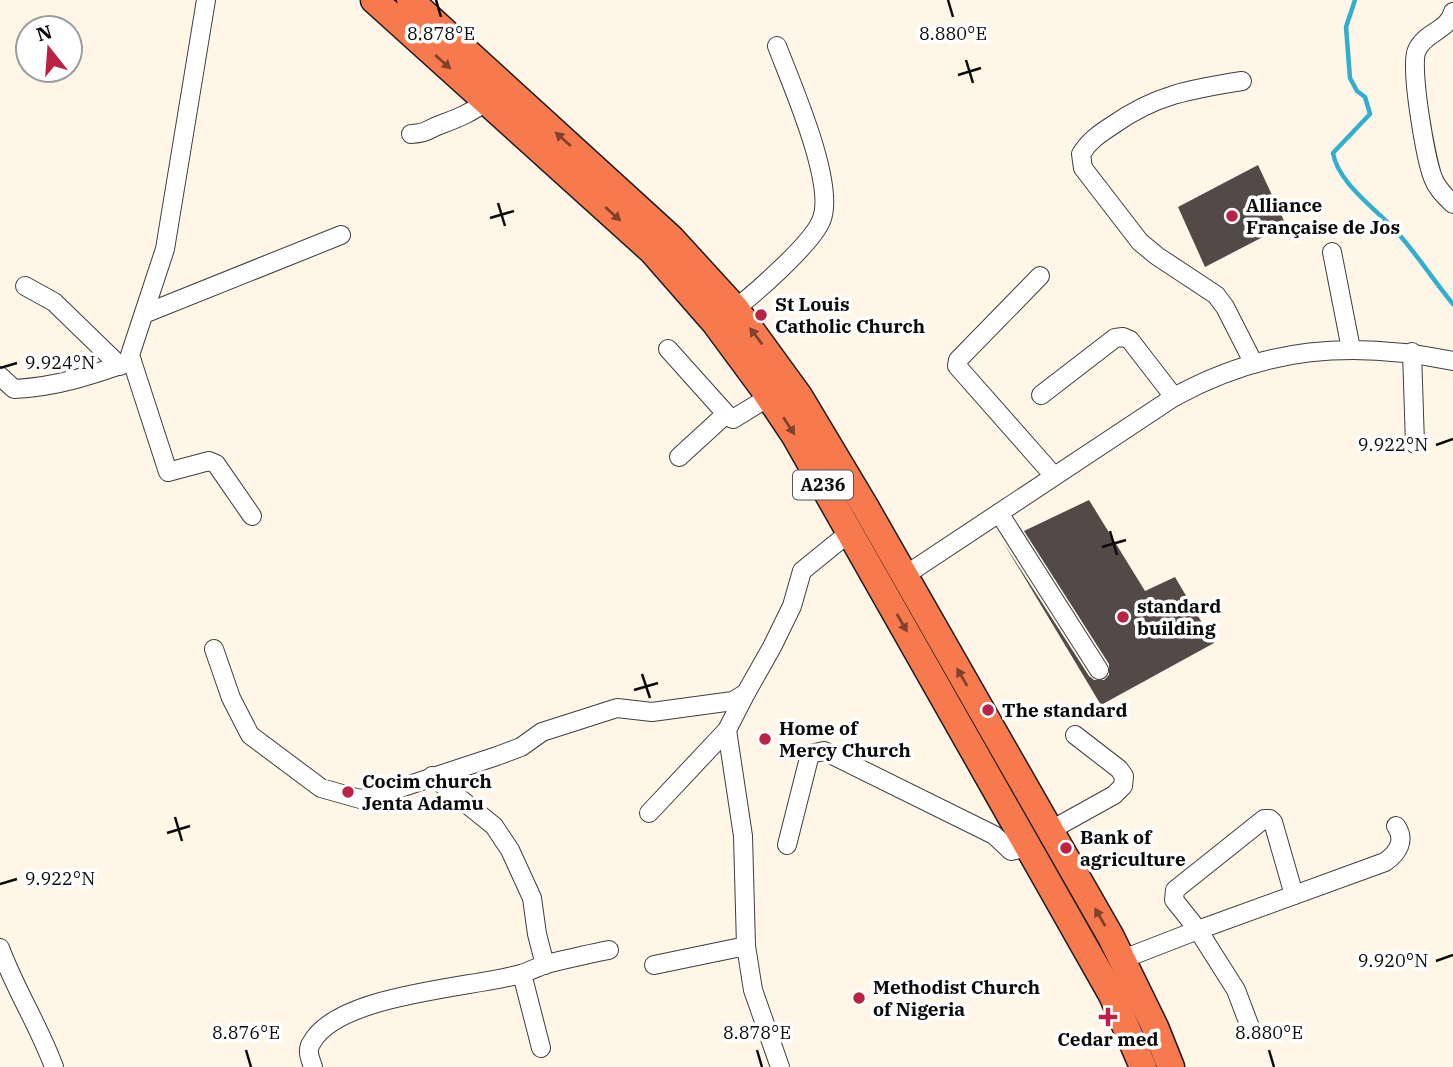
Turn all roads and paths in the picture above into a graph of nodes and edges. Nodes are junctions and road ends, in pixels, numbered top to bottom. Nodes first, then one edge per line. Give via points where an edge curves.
1 (206, 0) edge
2 (374, 0) edge
3 (410, 0) edge
4 (1453, 12) edge
5 (777, 46) dead end
6 (1241, 80) dead end
7 (487, 101) junction
8 (411, 134) dead end
9 (1453, 204) edge
10 (341, 235) dead end
11 (1332, 252) dead end
12 (1040, 276) dead end
13 (25, 286) dead end
14 (144, 314) junction
15 (725, 316) junction
16 (668, 349) dead end
17 (1351, 349) junction
18 (1412, 352) junction
19 (1453, 361) edge
20 (1253, 362) junction
21 (126, 363) junction
22 (0, 376) edge
23 (1041, 395) dead end
24 (769, 397) junction
25 (1174, 397) junction
26 (726, 414) junction
27 (1415, 444) dead end
28 (679, 457) dead end
29 (1054, 476) junction
30 (999, 513) junction
31 (252, 516) dead end
32 (850, 532) junction
33 (904, 576) junction
34 (214, 649) dead end
35 (1098, 670) dead end
36 (746, 693) junction
37 (727, 730) junction
38 (1075, 735) dead end
39 (432, 776) junction
40 (649, 813) dead end
41 (1396, 826) dead end
42 (1051, 830) junction
43 (787, 845) dead end
44 (1029, 845) junction
45 (1294, 895) junction
46 (1198, 930) junction
47 (746, 946) junction
48 (0, 948) edge
49 (609, 950) dead end
50 (1123, 959) junction
51 (545, 965) junction
52 (654, 965) dead end
53 (522, 974) junction
54 (1124, 990) junction
55 (1250, 1027) dead end
56 (541, 1048) dead end
57 (54, 1067) edge
58 (313, 1067) edge
59 (780, 1067) edge
60 (1143, 1067) edge
61 (1171, 1067) edge

1 - 14 street via 165,249
2 -> 7 highway, A236
15 -> 3 highway, A236 via 704,272
4 - 9 street via 1449,23 1418,47 1413,66 1432,176
5 - 15 street via 821,169 823,218 812,238
6 - 20 street via 1188,89 1144,105 1088,141 1081,154 1083,167 1140,242 1225,306
7 - 8 street via 465,117 426,134
7 -> 15 highway, A236
10 - 14 street
11 - 17 street
12 - 29 street via 957,366
13 - 21 street via 54,302
14 - 21 street
15 - 24 highway, A236
33 -> 15 highway, A236 via 799,396
16 - 26 street
17 - 18 street
17 - 20 street
18 - 19 street
18 - 27 street
20 - 25 street
21 - 22 street via 73,382 35,388 14,389
21 - 31 street via 168,472 209,461 216,464
23 - 25 street via 1115,338 1123,337
24 - 26 street via 733,419
24 -> 32 highway, A236
25 - 29 street
26 - 28 street
29 - 30 street
30 - 33 street
30 - 35 street
32 - 36 street via 802,571 792,606
32 -> 44 highway, A236
42 -> 33 highway, A236
34 - 39 street via 250,735 321,788 360,799
36 - 37 street
36 - 39 street via 733,701 652,712 617,708
37 - 40 street
37 - 47 street via 743,836
38 - 42 street via 1119,769 1123,786
39 - 51 street via 494,826 510,850 532,898
41 - 45 street via 1400,843 1385,862
42 - 44 highway
50 -> 42 highway, A236
43 - 44 street via 810,754 824,751 994,835 1011,851
44 - 54 highway, A236
45 - 46 street
45 - 46 street via 1273,822 1264,819 1173,893
46 - 50 street
46 - 55 street via 1236,990
47 - 52 street
47 - 59 street via 753,990
48 - 57 street
49 - 51 street
50 - 54 highway, A236
51 - 53 street
53 - 56 street
53 - 58 street via 382,1002 349,1014 329,1023 311,1042 308,1053
54 - 60 highway, A236
54 - 61 highway, A236

